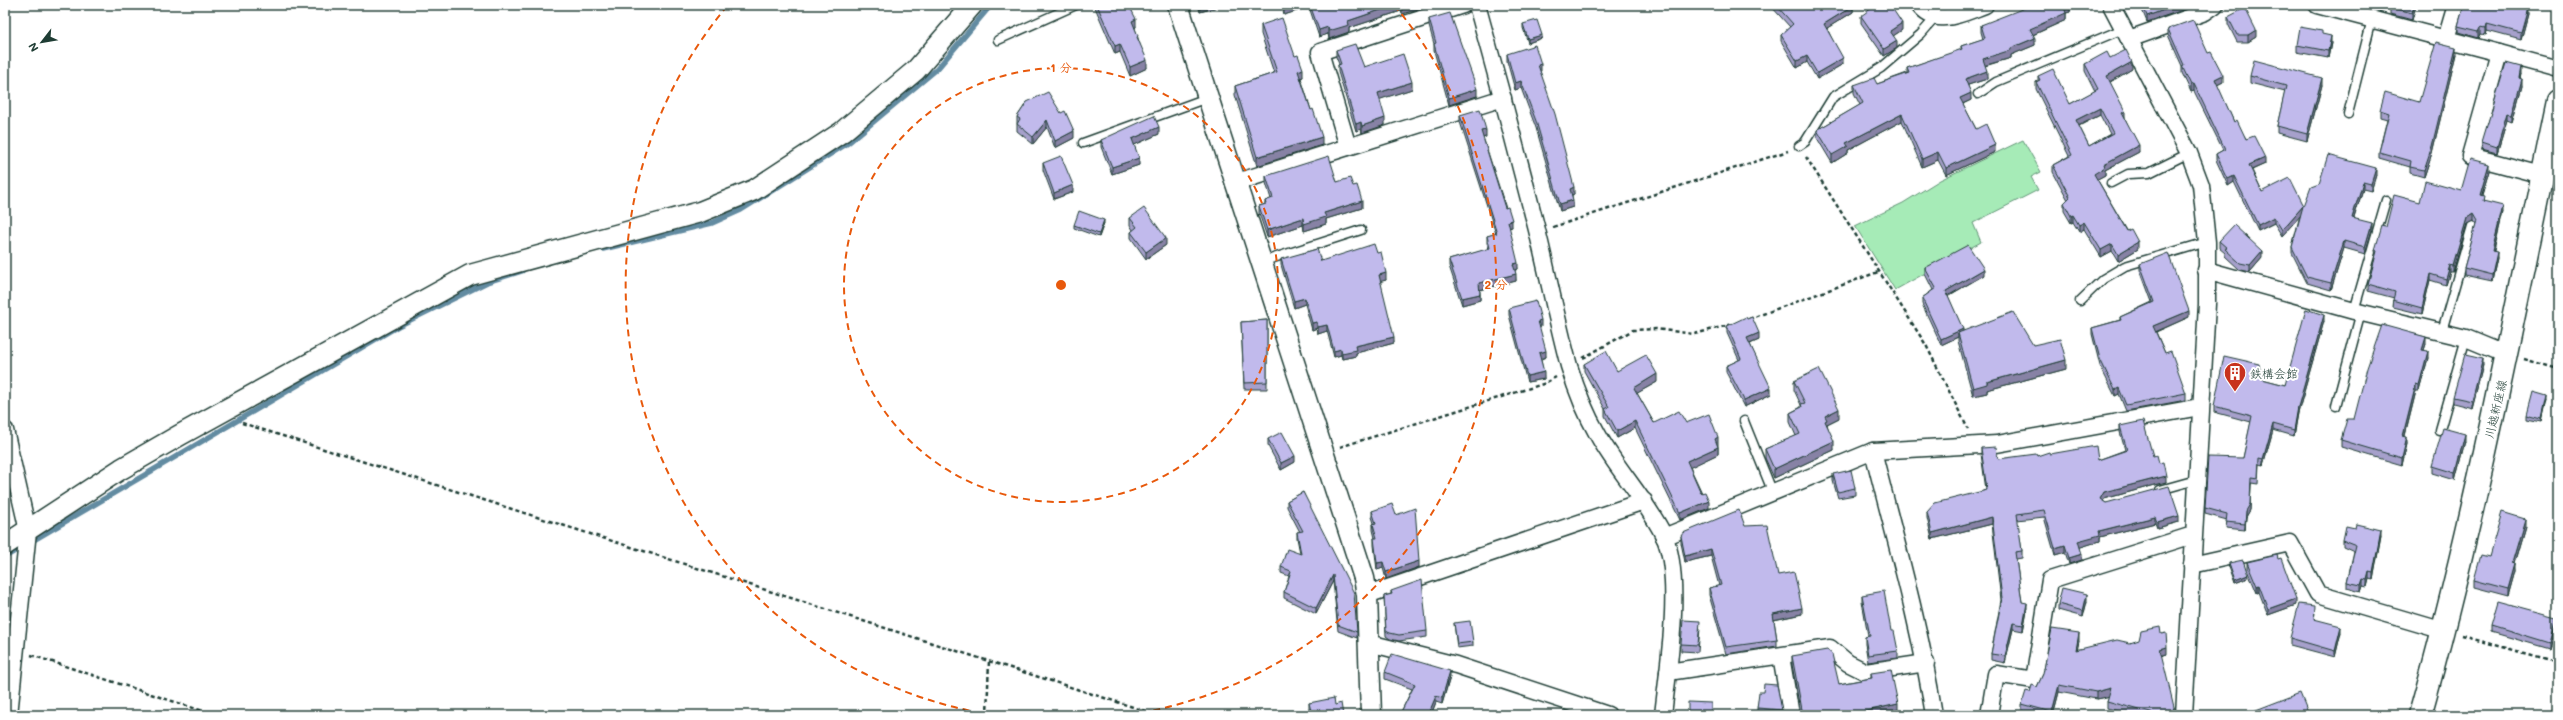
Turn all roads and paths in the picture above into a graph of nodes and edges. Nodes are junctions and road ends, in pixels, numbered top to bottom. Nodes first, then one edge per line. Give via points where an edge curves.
1 (972, 5) edge
2 (1076, 5) edge
3 (1178, 5) edge
4 (1463, 5) edge
5 (1477, 5) edge
6 (1919, 5) edge
7 (1985, 5) edge
8 (2111, 5) edge
9 (2215, 5) edge
10 (2316, 5) edge
11 (2456, 5) edge
12 (1935, 18) junction
13 (2372, 19) junction
14 (2126, 34) junction
15 (2446, 39) junction
16 (998, 40) dead end
17 (2499, 53) junction
18 (2558, 69) edge
19 (1978, 94) dead end
20 (1207, 98) junction
21 (1503, 98) junction
22 (2558, 101) edge
23 (2348, 114) dead end
24 (1083, 143) dead end
25 (1799, 146) junction
26 (1348, 147) junction
27 (2189, 152) junction
28 (2542, 175) junction
29 (1234, 183) junction
30 (2111, 183) dead end
31 (2386, 200) dead end
32 (2472, 226) dead end
33 (1361, 230) dead end
34 (1537, 232) junction
35 (2207, 242) junction
36 (1260, 262) junction
37 (2206, 270) junction
38 (1878, 272) junction
39 (2080, 301) dead end
40 (2357, 312) junction
41 (1747, 319) edge
42 (1740, 322) edge
43 (2442, 331) junction
44 (2466, 338) junction
45 (2507, 355) junction
46 (1570, 366) junction
47 (2558, 369) edge
48 (2336, 406) dead end
49 (2200, 407) junction
50 (217, 415) junction
51 (1744, 422) dead end
52 (5, 430) edge
53 (2440, 430) dead end
54 (1978, 445) junction
55 (1873, 451) junction
56 (1322, 452) junction
57 (2196, 480) junction
58 (1773, 493) junction
59 (2149, 493) edge
60 (1644, 501) junction
61 (28, 531) junction
62 (2193, 535) junction
63 (1664, 537) junction
64 (5, 545) edge
65 (2192, 565) junction
66 (1367, 595) junction
67 (2444, 631) junction
68 (1369, 643) junction
69 (16, 650) junction
70 (1781, 656) junction
71 (990, 660) junction
72 (2558, 662) edge
73 (1926, 663) junction
74 (1668, 672) junction
75 (9, 715) edge
76 (215, 715) edge
77 (987, 715) edge
78 (1158, 715) edge
79 (1371, 715) edge
80 (1608, 715) edge
81 (1663, 715) edge
82 (1791, 715) edge
83 (1934, 715) edge
84 (1989, 715) edge
85 (2184, 715) edge
86 (2420, 715) edge

1 - 50 street via 916,70 842,132 754,190 700,212 470,275
2 - 16 lane
3 - 20 street
4 - 26 street via 1320,52
5 - 21 street
6 - 12 street via 1924,12
7 - 12 street via 1945,18
8 - 14 street
9 - 14 street via 2205,12
10 - 13 street
11 - 15 street
12 - 25 lane via 1921,34 1881,68 1833,97 1805,142
13 - 15 street
13 - 23 lane
14 - 19 lane via 1996,82
14 - 27 street
15 - 17 street
17 - 18 street
17 - 28 street via 2470,156
20 - 24 lane
20 - 29 street
21 - 26 street
21 - 34 street
22 - 28 main road, 川越新座線
25 - 34 path
25 - 38 path
26 - 29 street
27 - 30 lane via 2149,173 2128,174
27 - 35 street via 2200,185
28 - 45 main road, 川越新座線
29 - 36 street
31 - 40 lane
32 - 43 lane
33 - 36 lane
34 - 46 street
35 - 37 street
35 - 39 lane via 2125,266 2103,279
36 - 56 street
37 - 40 street
37 - 49 street via 2207,304
38 - 41 path
38 - 54 path via 1926,345
40 - 43 street
40 - 48 lane
42 - 46 path via 1694,334 1656,329 1633,330
43 - 44 street
44 - 45 street
44 - 53 lane
45 - 47 path
45 - 67 main road, 川越新座線
46 - 56 path via 1543,384
46 - 60 street via 1583,404 1598,436
49 - 54 street via 2005,443
49 - 57 street
50 - 61 street via 121,469
50 - 71 path
51 - 58 lane
52 - 61 street
54 - 55 street
55 - 58 street
55 - 73 street
56 - 66 street via 1364,578
57 - 59 lane
57 - 62 street
58 - 63 street
60 - 63 street
60 - 66 street
61 - 64 street
61 - 69 street
62 - 65 street
62 - 84 street via 2050,580 2034,680 1996,674
63 - 74 street via 1670,557 1672,588
65 - 67 street via 2290,543 2318,594
65 - 85 street
66 - 68 street
67 - 72 path
67 - 86 main road, 川越新座線
68 - 79 street
68 - 80 street via 1456,665
69 - 75 street
69 - 76 path
70 - 73 street via 1830,648 1848,663 1866,672
70 - 74 street
70 - 82 street
71 - 77 path
71 - 78 path
73 - 83 street
74 - 81 street

